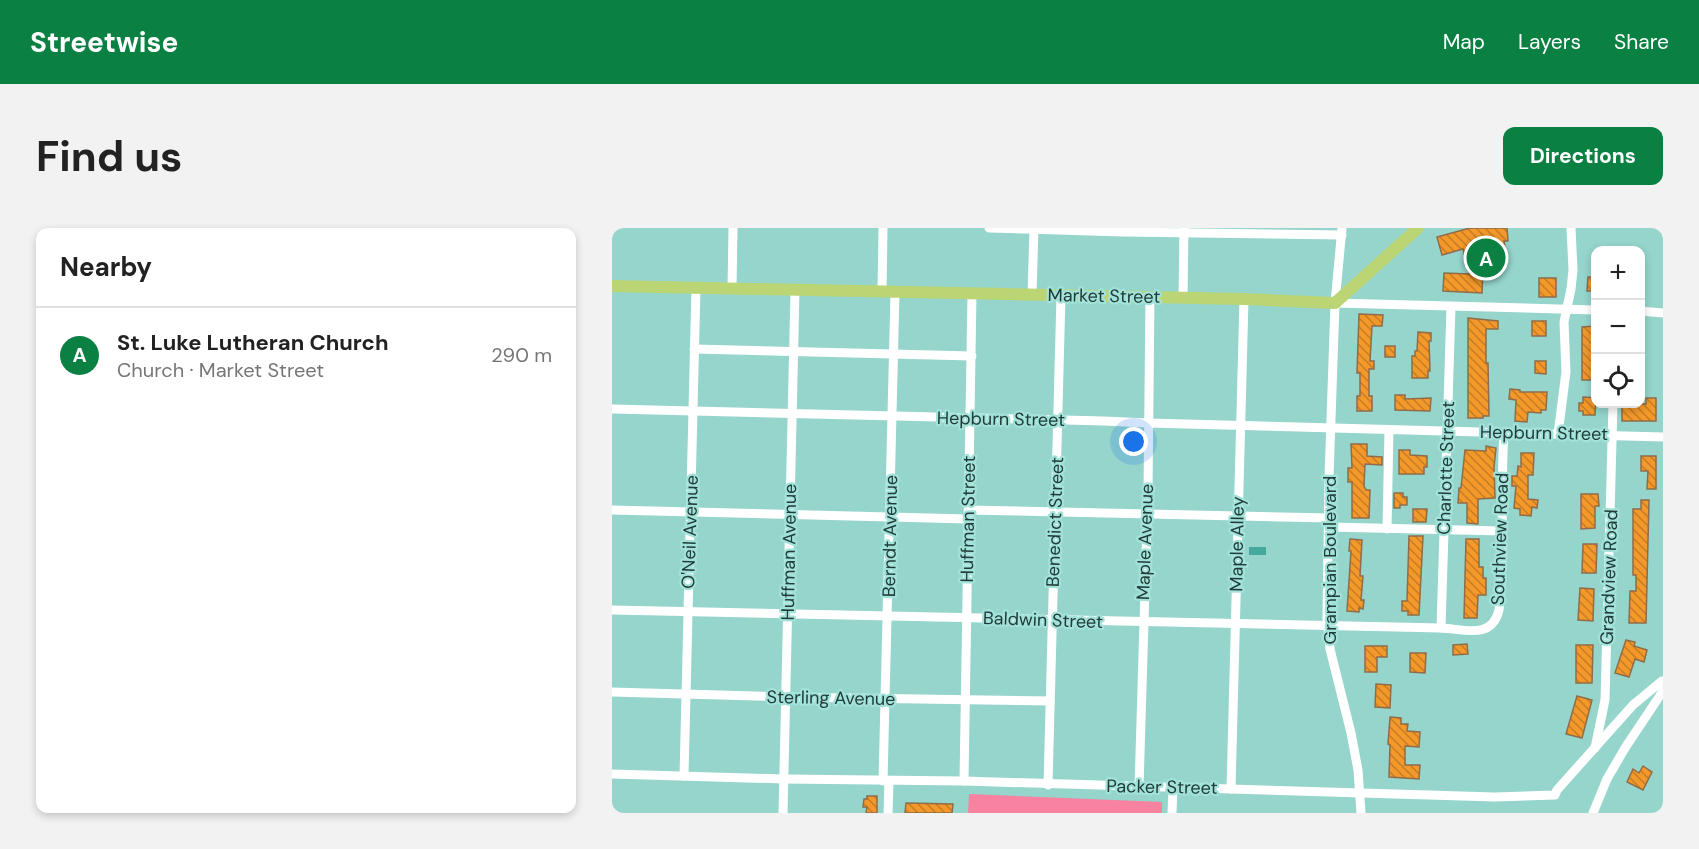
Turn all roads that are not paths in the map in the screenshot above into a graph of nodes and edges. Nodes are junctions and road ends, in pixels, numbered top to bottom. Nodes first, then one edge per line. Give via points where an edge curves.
1 (733, 228) edge
2 (883, 228) edge
3 (988, 228) edge
4 (1418, 228) edge
5 (1572, 228) edge
6 (1034, 229) edge
7 (1184, 230) edge
8 (1342, 231) edge
9 (612, 286) edge
10 (696, 288) junction
11 (732, 289) junction
12 (795, 291) junction
13 (882, 292) junction
14 (896, 292) junction
15 (972, 293) junction
16 (1032, 295) junction
17 (1061, 295) junction
18 (1150, 297) junction
19 (1183, 298) junction
20 (1244, 299) junction
21 (1335, 303) junction
22 (1451, 307) junction
23 (1567, 310) junction
24 (1591, 310) edge
25 (1645, 311) edge
26 (1663, 313) edge
27 (694, 349) junction
28 (793, 351) junction
29 (894, 354) junction
30 (972, 356) junction
31 (1613, 408) edge
32 (612, 409) edge
33 (693, 411) junction
34 (792, 414) junction
35 (892, 417) junction
36 (970, 418) junction
37 (1058, 420) junction
38 (1148, 423) junction
39 (1240, 425) junction
40 (1331, 429) junction
41 (1389, 430) junction
42 (1447, 431) junction
43 (1504, 433) junction
44 (1558, 434) junction
45 (1613, 435) junction
46 (1663, 437) edge
47 (612, 510) edge
48 (690, 511) junction
49 (1055, 512) junction
50 (790, 514) junction
51 (968, 514) junction
52 (1147, 514) junction
53 (890, 517) junction
54 (1238, 517) junction
55 (1329, 523) junction
56 (1387, 529) junction
57 (1445, 530) junction
58 (1502, 531) junction
59 (612, 610) edge
60 (687, 611) junction
61 (789, 613) junction
62 (888, 616) junction
63 (966, 618) junction
64 (1053, 620) junction
65 (1143, 622) junction
66 (1236, 625) junction
67 (1328, 626) junction
68 (1441, 628) junction
69 (1474, 631) joint
70 (1663, 673) edge
71 (1662, 681) edge
72 (612, 692) edge
73 (1662, 692) edge
74 (687, 694) junction
75 (786, 697) junction
76 (886, 699) junction
77 (965, 701) junction
78 (1050, 701) junction
79 (1594, 750) junction
80 (612, 774) edge
81 (684, 776) junction
82 (784, 779) junction
83 (886, 781) junction
84 (964, 781) junction
85 (1048, 784) junction
86 (1139, 787) junction
87 (1173, 787) junction
88 (1231, 789) junction
89 (1360, 792) junction
90 (783, 813) edge
91 (888, 813) edge
92 (1172, 813) edge
93 (1361, 813) edge
94 (1593, 813) edge

1 - 11 street
2 - 13 street
3 - 6 street
4 - 21 main road
5 - 23 street via 1573,270
6 - 7 street
6 - 16 street
7 - 8 street
7 - 19 street
8 - 21 street, Grampian Boulevard
9 - 10 main road, Market Street
10 - 11 main road, Market Street
10 - 27 street, O'Neil Avenue
11 - 12 main road, Market Street
12 - 13 main road, Market Street
12 - 28 street, Huffman Avenue
13 - 14 main road, Market Street
14 - 15 main road, Market Street
14 - 29 street, Berndt Avenue
15 - 16 main road, Market Street
15 - 30 street, Huffman Street
16 - 17 main road, Market Street
17 - 18 main road, Market Street
17 - 37 street, Benedict Street
18 - 19 main road, Market Street
18 - 38 street, Maple Avenue
19 - 20 main road, Market Street
20 - 21 main road, Market Street
20 - 39 street, Maple Alley
21 - 22 street, Market Street
21 - 40 street, Grampian Boulevard
22 - 23 street, Market Street
22 - 42 street, Charlotte Street
23 - 24 street, Market Street
23 - 44 street via 1566,372
25 - 26 street
27 - 28 street
27 - 33 street, O'Neil Avenue
28 - 29 street
28 - 34 street, Huffman Avenue
29 - 30 street
29 - 35 street, Berndt Avenue
30 - 36 street, Huffman Street
31 - 45 street, Grandview Road
32 - 33 street, Hepburn Street
33 - 34 street, Hepburn Street
33 - 48 street, O'Neil Avenue
34 - 35 street, Hepburn Street
34 - 50 street, Huffman Avenue
35 - 36 street, Hepburn Street
35 - 53 street, Berndt Avenue
36 - 37 street, Hepburn Street
36 - 51 street, Huffman Street
37 - 38 street, Hepburn Street
37 - 49 street, Benedict Street
38 - 39 street, Hepburn Street
38 - 52 street, Maple Avenue
39 - 40 street, Hepburn Street
39 - 54 street, Maple Alley
40 - 41 street, Hepburn Street
40 - 55 street, Grampian Boulevard
41 - 42 street, Hepburn Street
41 - 56 street
42 - 43 street, Hepburn Street
42 - 57 street, Charlotte Street
43 - 44 street, Hepburn Street
43 - 58 street, Southview Road
44 - 45 street, Hepburn Street
45 - 46 street, Hepburn Street
45 - 79 street, Grandview Road via 1605,700
47 - 48 street
48 - 50 street
48 - 60 street, O'Neil Avenue
49 - 51 street
49 - 52 street
49 - 64 street, Benedict Street
50 - 53 street
50 - 61 street, Huffman Avenue
51 - 53 street
51 - 63 street, Huffman Street
52 - 54 street
52 - 65 street, Maple Avenue
53 - 62 street, Berndt Avenue
54 - 55 street
54 - 66 street, Maple Alley
55 - 56 street
55 - 67 street, Grampian Boulevard
56 - 57 street
57 - 58 street
57 - 68 street, Charlotte Street
58 - 69 street, Southview Road via 1497,617 1491,627
59 - 60 street, Baldwin Street
60 - 61 street, Baldwin Street
60 - 74 street, O'Neil Avenue
61 - 62 street, Baldwin Street
61 - 75 street, Huffman Avenue
62 - 63 street, Baldwin Street
62 - 76 street, Berndt Avenue
63 - 64 street, Baldwin Street
63 - 77 street, Huffman Street
64 - 65 street, Baldwin Street
64 - 78 street, Benedict Street
65 - 66 street, Baldwin Street
65 - 86 street, Maple Avenue
66 - 67 street, Baldwin Street
66 - 88 street, Maple Alley
67 - 68 street, Baldwin Street
67 - 89 street, Grampian Boulevard
68 - 69 street, Baldwin Street
70 - 71 street
71 - 73 street
71 - 79 street, Packer Street via 1633,705
72 - 74 street, Sterling Avenue
73 - 94 street via 1607,779
74 - 75 street, Sterling Avenue
74 - 81 street, O'Neil Avenue
75 - 76 street, Sterling Avenue
75 - 82 street, Huffman Avenue
76 - 77 street, Sterling Avenue
76 - 83 street, Berndt Avenue
77 - 78 street, Sterling Avenue
77 - 84 street, Huffman Street
78 - 85 street, Benedict Street
79 - 89 street, Packer Street via 1555,795
80 - 81 street, Packer Street
81 - 82 street, Packer Street
82 - 83 street, Packer Street
82 - 90 street, Huffman Avenue
83 - 84 street, Packer Street
83 - 91 street, Berndt Avenue
84 - 85 street, Packer Street
85 - 86 street, Packer Street
86 - 87 street, Packer Street
87 - 88 street, Packer Street
87 - 92 street
88 - 89 street, Packer Street
89 - 93 street, Grampian Boulevard

